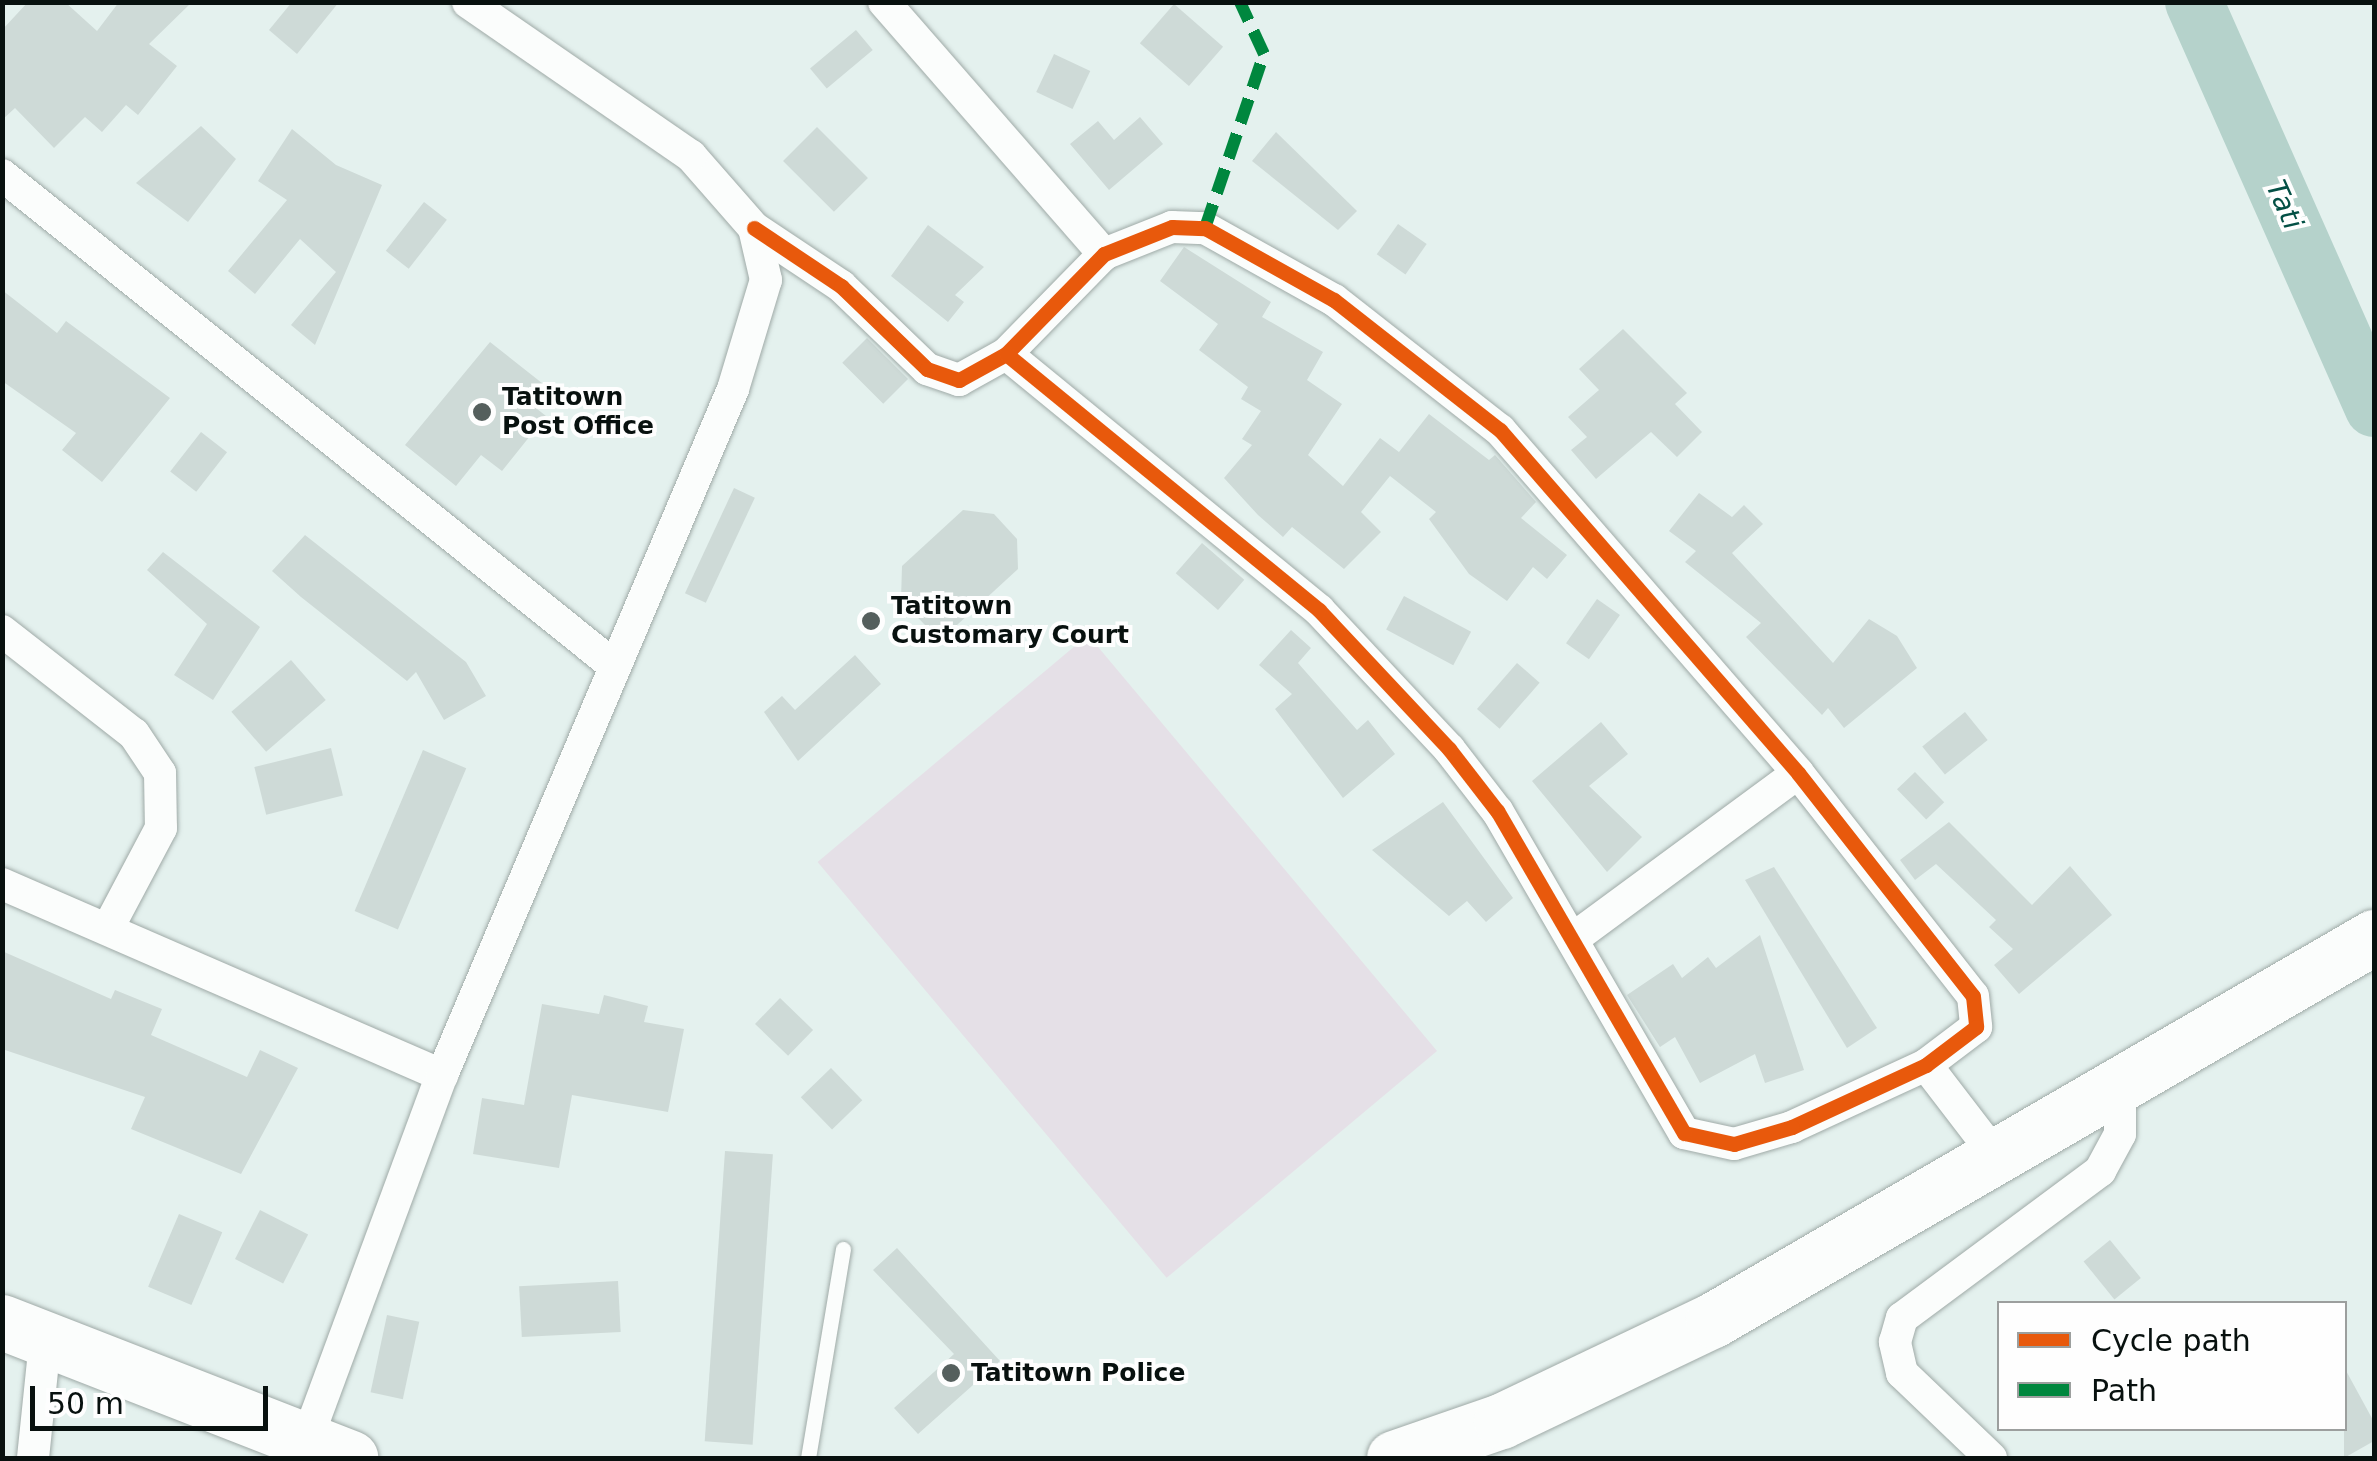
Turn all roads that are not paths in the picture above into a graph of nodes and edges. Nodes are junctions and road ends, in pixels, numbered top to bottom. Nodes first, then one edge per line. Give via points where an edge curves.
1 (468, 2) edge
2 (884, 2) edge
3 (2, 175) edge
4 (754, 228) junction
5 (1104, 254) junction
6 (1006, 354) junction
7 (2, 631) edge
8 (612, 664) junction
9 (1798, 773) junction
10 (2, 884) edge
11 (108, 928) junction
12 (2374, 937) edge
13 (1574, 938) junction
14 (1926, 1065) junction
15 (442, 1075) junction
16 (2120, 1090) junction
17 (1999, 1160) junction
18 (843, 1248) dead end
19 (24, 1331) edge
20 (320, 1453) edge
21 (32, 1458) edge
22 (808, 1458) edge
23 (1394, 1458) edge
24 (1991, 1458) edge

1 - 4 street via 642,116
2 - 5 street
3 - 8 street
4 - 6 street via 840,286 927,369 959,380
4 - 8 street via 766,280 753,334
5 - 6 street
5 - 9 street via 1172,226 1205,228 1334,300 1500,430
6 - 13 street via 1319,610 1498,811
7 - 11 street via 134,734 160,773 161,828
8 - 15 street
9 - 13 street
9 - 14 street via 1973,996 1976,1027
10 - 11 street
11 - 15 street
12 - 16 highway
13 - 14 street via 1666,1111 1705,1144 1792,1127
14 - 17 street
15 - 20 street
16 - 17 highway
16 - 24 street via 2120,1134 2100,1171 1902,1318 1895,1342 1902,1373
17 - 23 highway via 1588,1383
18 - 22 lane
19 - 20 highway
19 - 21 street

